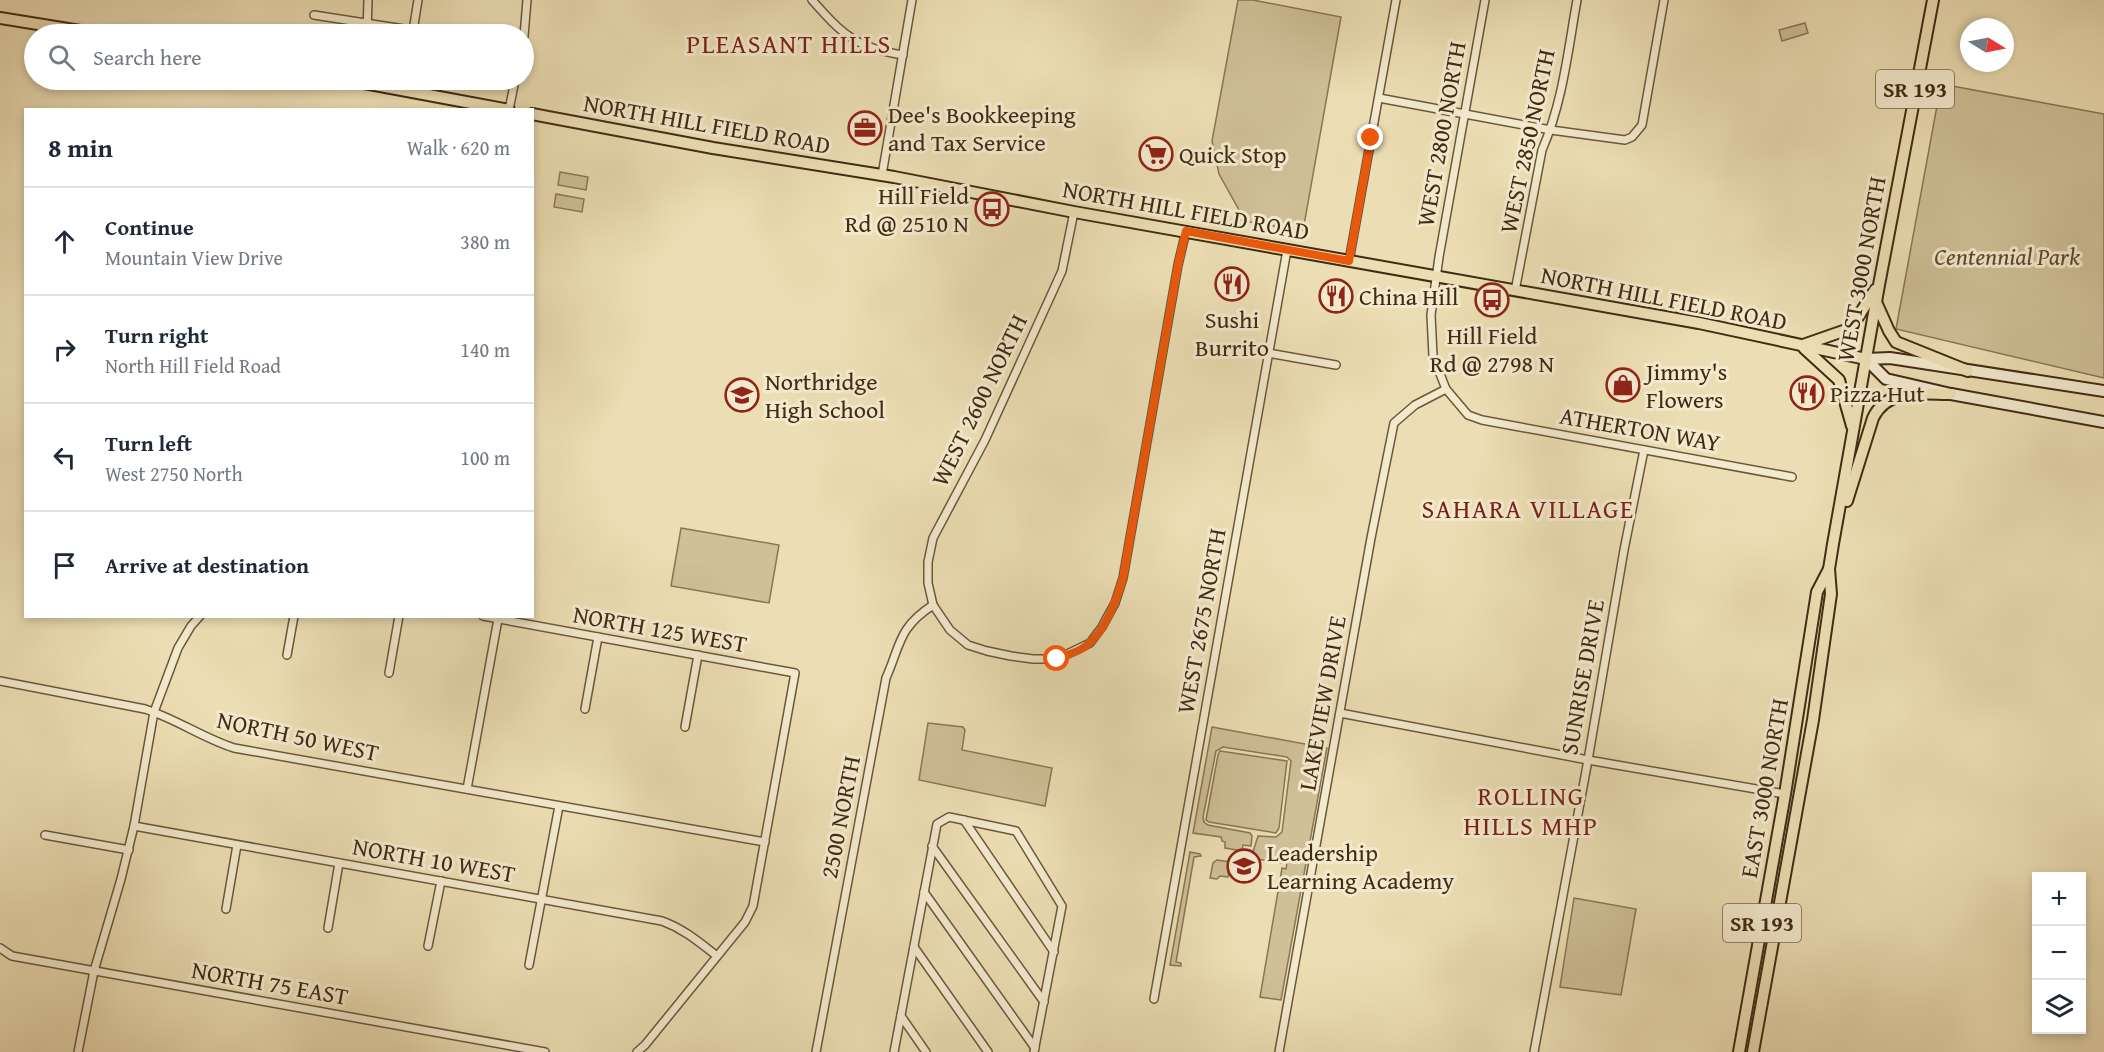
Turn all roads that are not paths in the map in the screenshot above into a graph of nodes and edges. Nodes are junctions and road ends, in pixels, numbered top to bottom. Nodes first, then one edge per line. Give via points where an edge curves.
1 (368, 0) edge
2 (418, 0) edge
3 (527, 0) edge
4 (812, 0) edge
5 (912, 0) edge
6 (1396, 0) edge
7 (1485, 0) edge
8 (1577, 0) edge
9 (1664, 0) edge
10 (1932, 0) edge
11 (314, 15) dead end
12 (0, 18) edge
13 (37, 24) edge
14 (368, 24) joint
15 (414, 24) edge
16 (525, 24) edge
17 (903, 55) junction
18 (407, 90) edge
19 (513, 90) edge
20 (1379, 99) junction
21 (499, 108) edge
22 (509, 108) edge
23 (534, 114) edge
24 (1465, 114) junction
25 (1551, 130) junction
26 (882, 175) junction
27 (1074, 212) junction
28 (1186, 231) junction
29 (1287, 250) junction
30 (1349, 261) junction
31 (1437, 276) junction
32 (1879, 285) junction
33 (1515, 291) junction
34 (1876, 301) junction
35 (1802, 346) junction
36 (1268, 353) junction
37 (1866, 360) junction
38 (1336, 365) dead end
39 (1968, 371) junction
40 (1446, 389) junction
41 (2104, 391) edge
42 (1951, 394) junction
43 (1482, 420) joint
44 (2104, 422) edge
45 (1853, 432) junction
46 (1644, 450) junction
47 (1792, 477) dead end
48 (1833, 544) junction
49 (1829, 568) junction
50 (933, 605) junction
51 (198, 618) edge
52 (294, 618) edge
53 (399, 618) edge
54 (493, 618) edge
55 (498, 619) junction
56 (598, 637) junction
57 (287, 655) dead end
58 (698, 655) junction
59 (389, 673) dead end
60 (0, 681) edge
61 (585, 709) dead end
62 (154, 711) junction
63 (1340, 713) junction
64 (685, 727) dead end
65 (1588, 760) junction
66 (467, 789) junction
67 (1785, 794) junction
68 (1800, 795) joint
69 (559, 806) junction
70 (964, 820) junction
71 (134, 825) junction
72 (45, 835) dead end
73 (765, 842) junction
74 (237, 845) junction
75 (932, 846) junction
76 (129, 850) junction
77 (339, 863) junction
78 (1786, 874) junction
79 (441, 881) junction
80 (924, 892) junction
81 (542, 899) junction
82 (226, 909) dead end
83 (328, 928) dead end
84 (428, 946) dead end
85 (914, 946) junction
86 (0, 948) edge
87 (1054, 952) junction
88 (717, 956) junction
89 (529, 965) dead end
90 (94, 971) junction
91 (1154, 999) dead end
92 (1044, 1002) junction
93 (901, 1016) junction
94 (1034, 1050) edge
95 (534, 1051) edge
96 (78, 1052) edge
97 (546, 1052) edge
98 (637, 1052) edge
99 (816, 1052) edge
100 (894, 1052) edge
101 (926, 1052) edge
102 (988, 1052) edge
103 (1279, 1052) edge
104 (1534, 1052) edge
105 (1739, 1052) edge
106 (1754, 1052) edge

1 - 14 street
2 - 15 street
3 - 16 street
4 - 17 street via 852,40
5 - 17 street
6 - 20 street
7 - 24 street, WEST 2800 NORTH
8 - 25 street, WEST 2850 NORTH
9 - 25 street via 1642,125 1632,137 1614,140
10 - 32 main road, WEST 3000 NORTH / SR 193
11 - 14 street
12 - 13 main road
17 - 26 street
18 - 21 main road
19 - 22 street
20 - 24 street
20 - 30 street
23 - 26 main road, NORTH HILL FIELD ROAD
24 - 25 street
24 - 31 street, WEST 2800 NORTH
25 - 33 street, WEST 2850 NORTH via 1542,150
26 - 27 main road, NORTH HILL FIELD ROAD
27 - 28 main road, NORTH HILL FIELD ROAD
27 - 50 street, WEST 2600 NORTH via 1062,271 985,440 933,538 928,562
28 - 29 main road, NORTH HILL FIELD ROAD
28 - 50 street via 1123,578 1102,627 1086,646 1057,659 1033,659 968,645 950,630
29 - 30 main road, NORTH HILL FIELD ROAD
29 - 36 street, WEST 2675 NORTH
30 - 31 main road, NORTH HILL FIELD ROAD
31 - 33 main road, NORTH HILL FIELD ROAD
31 - 40 street, WEST 2800 NORTH via 1431,339
32 - 34 main road, WEST 3000 NORTH / SR 193
32 - 35 main road via 1846,330
33 - 35 main road, NORTH HILL FIELD ROAD via 1700,323
34 - 37 main road, WEST 3000 NORTH / SR 193
34 - 39 main road via 1896,342
35 - 37 main road, NORTH HILL FIELD ROAD
35 - 45 main road via 1839,380
36 - 38 street
36 - 91 street, WEST 2675 NORTH
37 - 39 main road via 1890,358
37 - 42 main road via 1886,379
37 - 45 main road, WEST 3000 NORTH / SR 193
39 - 41 main road
40 - 43 street, WEST 2800 NORTH via 1468,415
40 - 63 street, LAKEVIEW DRIVE via 1415,405 1394,423
42 - 44 main road
42 - 48 main road via 1903,394 1880,407 1873,418
43 - 46 street, ATHERTON WAY
45 - 48 main road, WEST 3000 NORTH / SR 193
46 - 47 street, ATHERTON WAY
46 - 65 street, SUNRISE DRIVE
48 - 49 main road, WEST 3000 NORTH / SR 193
49 - 67 main road, EAST 3000 NORTH / SR 193 via 1817,592
49 - 68 main road, WEST 3000 NORTH / SR 193 via 1831,594
50 - 99 street, 2500 NORTH via 905,629 886,678
51 - 62 street via 178,648
52 - 57 street
53 - 59 street
54 - 55 street, NORTH 125 WEST
55 - 56 street, NORTH 125 WEST
55 - 66 street
56 - 58 street, NORTH 125 WEST
56 - 61 street
58 - 64 street
58 - 73 street, NORTH 125 WEST via 795,673
60 - 62 street, NORTH 50 WEST
62 - 66 street, NORTH 50 WEST via 234,748
62 - 71 street
63 - 65 street
63 - 103 street, LAKEVIEW DRIVE
65 - 67 street
65 - 104 street, SUNRISE DRIVE
66 - 69 street, NORTH 50 WEST
67 - 78 main road via 1791,801 1782,861
67 - 105 main road, EAST 3000 NORTH / SR 193
68 - 78 main road, EAST 3000 NORTH / SR 193
69 - 73 street, NORTH 50 WEST
69 - 81 street
70 - 75 street via 949,817 937,824
70 - 87 street
70 - 87 street via 1016,831 1062,906
71 - 74 street, NORTH 10 WEST
71 - 76 street
72 - 76 street
73 - 88 street via 753,906
74 - 77 street, NORTH 10 WEST
74 - 82 street
75 - 80 street
75 - 92 street
76 - 90 street
77 - 79 street, NORTH 10 WEST
77 - 83 street
78 - 106 main road, EAST 3000 NORTH / SR 193
79 - 81 street, NORTH 10 WEST
79 - 84 street
80 - 85 street
80 - 94 street
81 - 88 street, NORTH 10 WEST via 669,924 688,933
81 - 89 street
85 - 93 street
85 - 102 street
86 - 90 street, NORTH 75 EAST via 12,956
87 - 92 street
88 - 98 street
90 - 95 street, NORTH 75 EAST
90 - 96 street
92 - 94 street
93 - 100 street
93 - 101 street
95 - 97 street, NORTH 75 EAST

